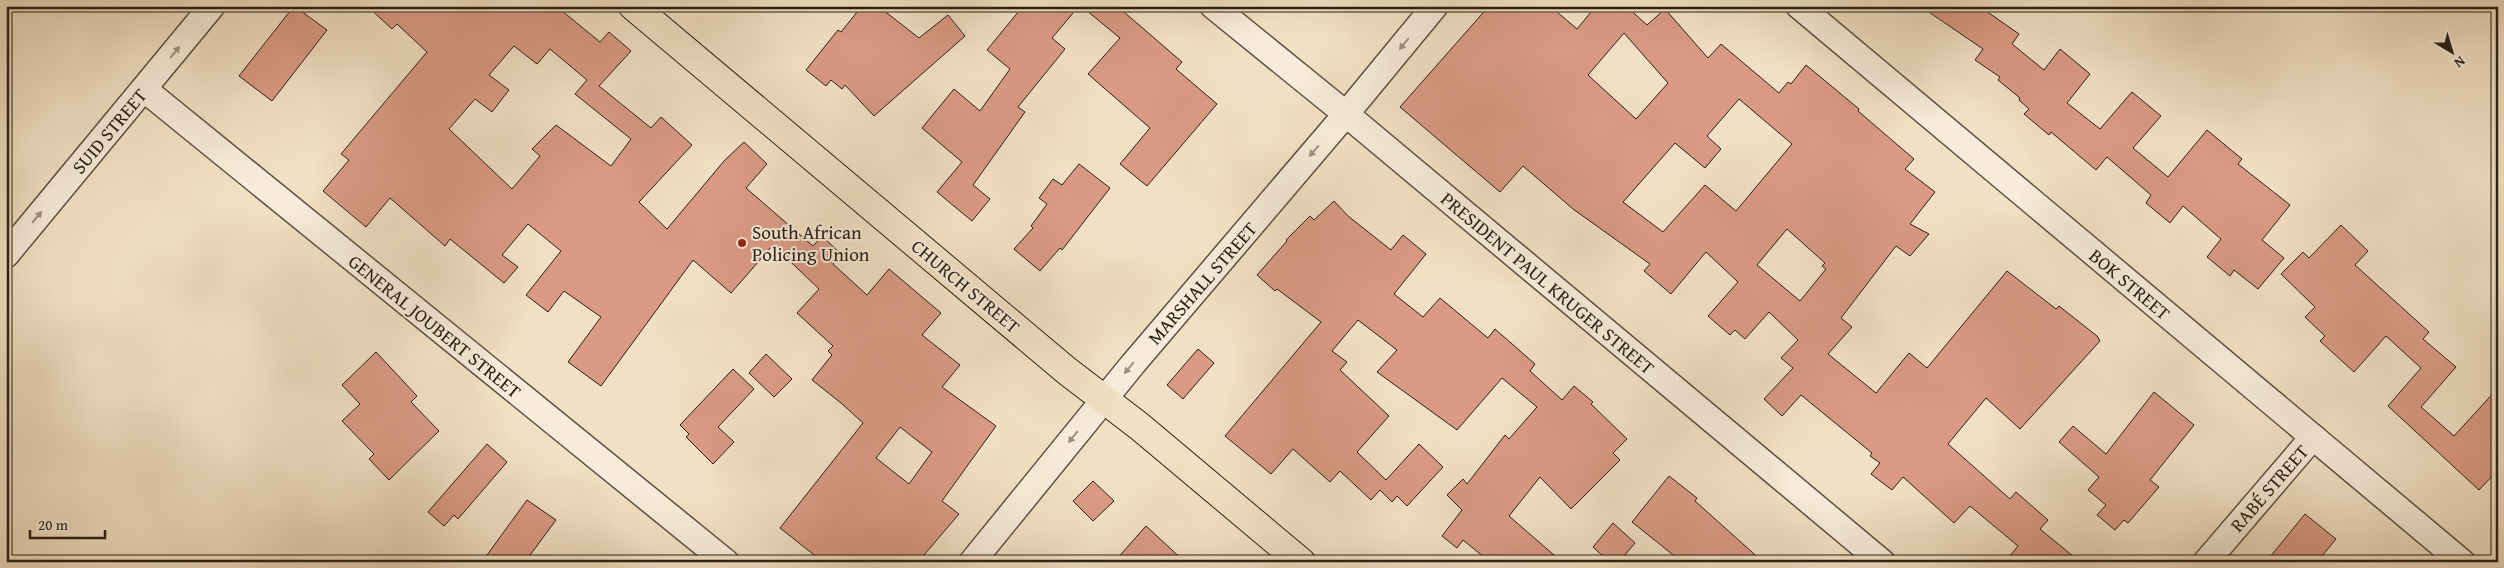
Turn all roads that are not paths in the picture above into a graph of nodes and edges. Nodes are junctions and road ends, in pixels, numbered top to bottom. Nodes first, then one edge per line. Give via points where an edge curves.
1 (212, 6) edge
2 (634, 6) edge
3 (1213, 6) edge
4 (1435, 6) edge
5 (1799, 6) edge
6 (144, 89) junction
7 (1346, 114) junction
8 (6, 255) edge
9 (1104, 399) junction
10 (2313, 437) junction
11 (726, 562) edge
12 (972, 562) edge
13 (1301, 562) edge
14 (1882, 562) edge
15 (2206, 562) edge
16 (2462, 562) edge

6 -> 1 street, SUID STREET
2 - 9 main road, CHURCH STREET
3 - 7 street, PRESIDENT PAUL KRUGER STREET
4 -> 7 street, MARSHALL STREET
5 - 10 street, BOK STREET
8 -> 6 street, SUID STREET
6 - 11 street, GENERAL JOUBERT STREET
7 -> 9 street, MARSHALL STREET
7 - 14 street, PRESIDENT PAUL KRUGER STREET
9 -> 12 street, MARSHALL STREET
9 - 13 main road, CHURCH STREET
10 - 15 street, RABÉ STREET
10 - 16 street, BOK STREET

